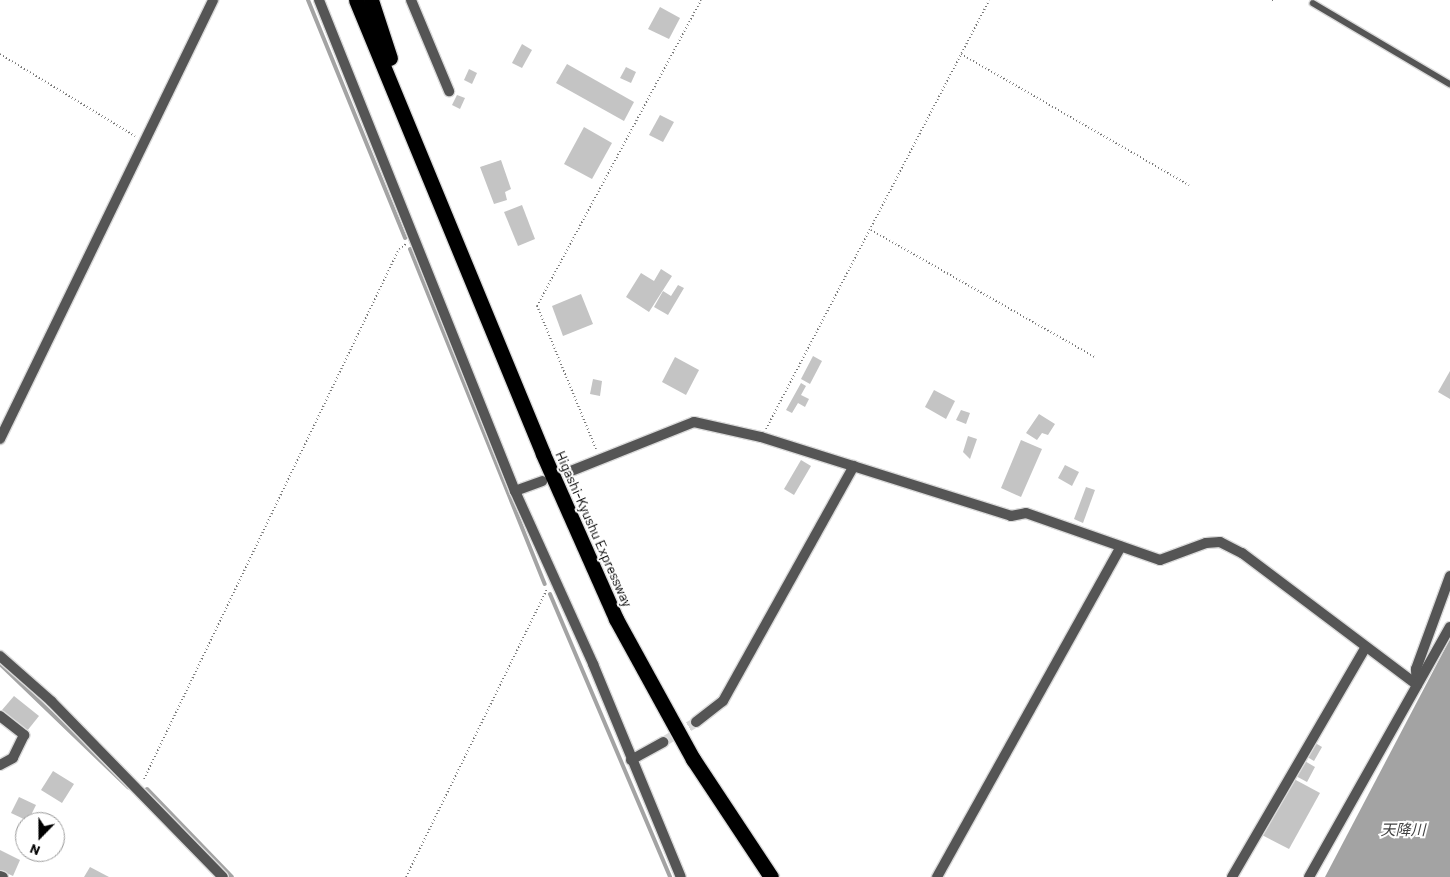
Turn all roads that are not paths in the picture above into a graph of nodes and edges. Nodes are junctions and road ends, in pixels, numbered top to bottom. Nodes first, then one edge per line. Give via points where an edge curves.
1 (213, 0) edge
2 (319, 0) edge
3 (356, 0) edge
4 (370, 0) edge
5 (411, 0) edge
6 (1312, 3) dead end
7 (1450, 84) edge
8 (448, 91) dead end
9 (429, 173) junction
10 (0, 439) edge
11 (854, 466) junction
12 (571, 471) tunnel mouth
13 (542, 481) tunnel mouth
14 (515, 491) junction
15 (1121, 548) junction
16 (1450, 576) edge
17 (1450, 627) edge
18 (1366, 647) junction
19 (0, 656) edge
20 (1418, 684) junction
21 (0, 716) edge
22 (696, 722) tunnel mouth
23 (663, 742) tunnel mouth
24 (631, 760) junction
25 (0, 766) edge
26 (223, 877) edge
27 (681, 877) edge
28 (771, 877) edge
29 (937, 877) edge
30 (1232, 877) edge
31 (1309, 877) edge

1 - 10 street
2 - 14 street via 416,236
3 - 9 highway, Higashi-Kyushu Expressway
4 - 9 highway, Higashi-Kyushu Expressway
5 - 8 street
6 - 7 lane
9 - 28 highway, Higashi-Kyushu Expressway via 543,454 616,619 693,759
11 - 12 street via 761,437 694,422
11 - 15 street via 1012,516 1026,513
11 - 22 street via 723,701
13 - 14 street
14 - 24 street via 554,584 593,664
15 - 18 street via 1160,560 1206,543 1220,542 1242,553
15 - 29 street
16 - 20 street via 1416,669
17 - 20 street
18 - 20 street
18 - 30 street
19 - 26 street
20 - 31 street
21 - 25 street via 24,735 13,758
23 - 24 street
24 - 27 street

